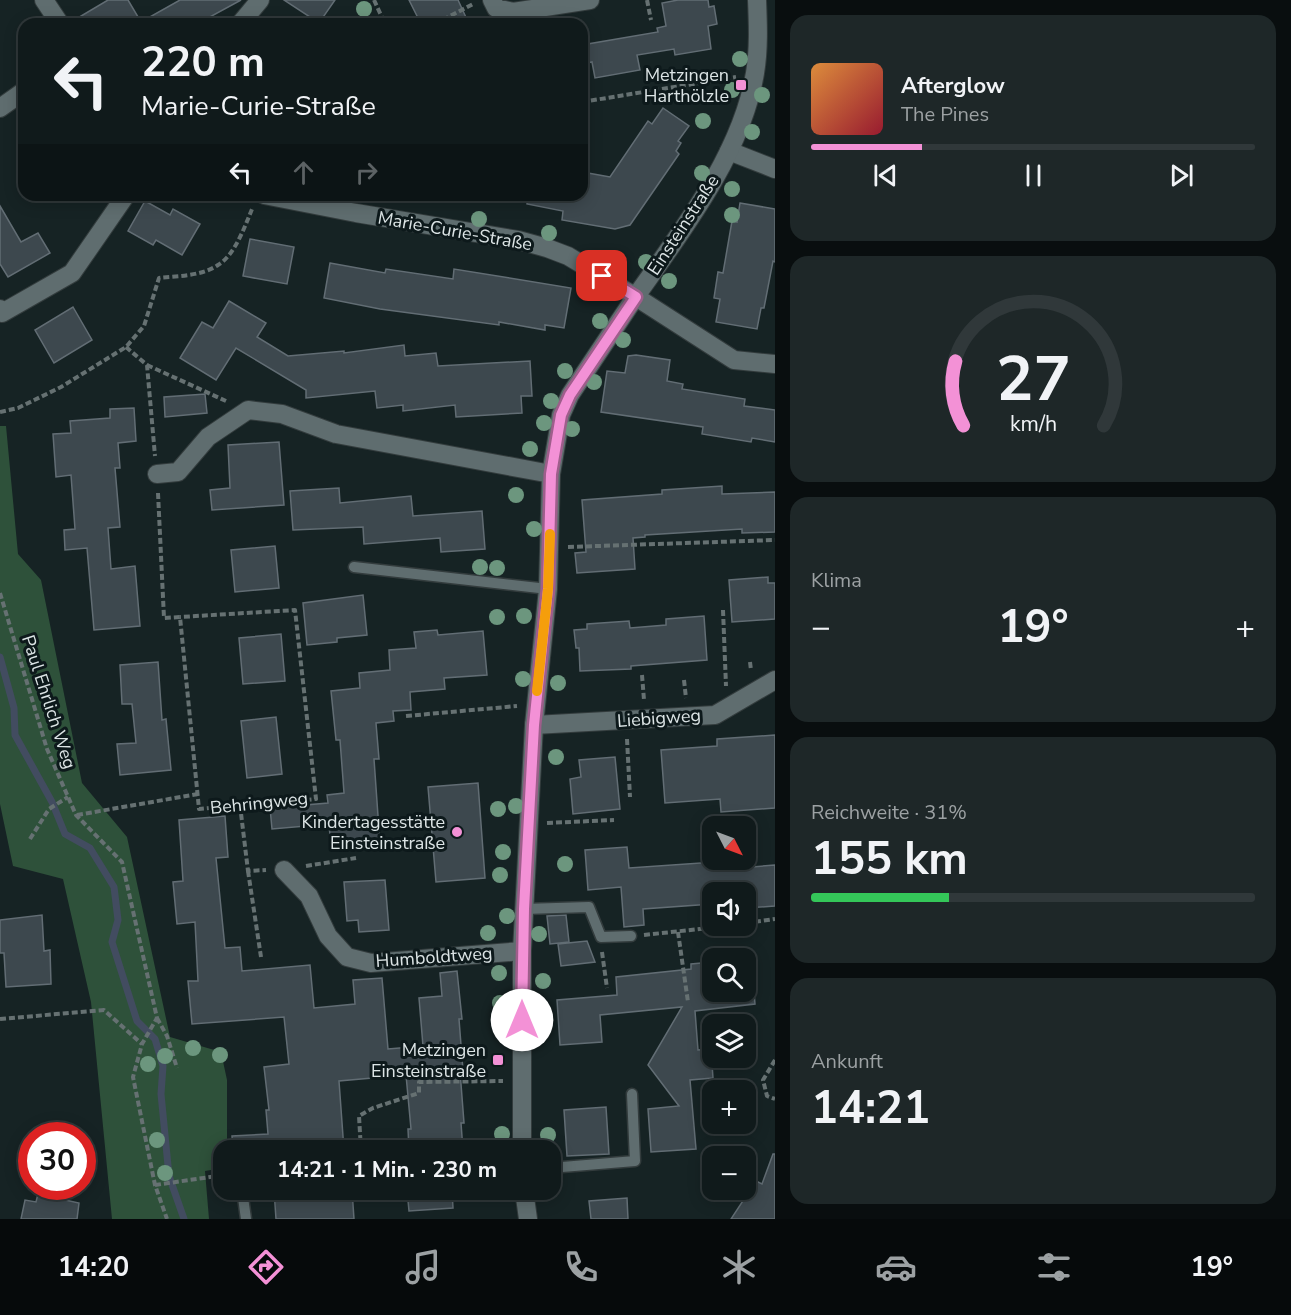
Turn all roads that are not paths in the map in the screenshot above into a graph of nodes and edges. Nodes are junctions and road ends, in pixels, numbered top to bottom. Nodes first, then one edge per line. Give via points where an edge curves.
1 (44, 0) edge
2 (260, 0) edge
3 (492, 0) edge
4 (590, 0) edge
5 (757, 0) edge
6 (56, 18) edge
7 (245, 18) edge
8 (18, 95) edge
9 (0, 108) edge
10 (729, 151) junction
11 (775, 170) edge
12 (122, 201) edge
13 (266, 201) edge
14 (636, 297) junction
15 (0, 309) edge
16 (775, 364) edge
17 (157, 474) road end
18 (551, 474) junction
19 (354, 567) dead end
20 (548, 589) junction
21 (775, 681) edge
22 (534, 725) junction
23 (284, 870) road end
24 (524, 909) junction
25 (630, 936) road end
26 (522, 951) junction
27 (632, 1094) dead end
28 (522, 1140) edge
29 (561, 1167) edge
30 (243, 1200) edge
31 (525, 1200) edge
32 (246, 1219) edge
33 (528, 1219) edge

1 - 6 street
2 - 7 street
3 - 4 street via 496,8 513,12
5 - 10 street, Einsteinstraße via 755,74
8 - 9 street
10 - 11 street
10 - 14 street, Einsteinstraße via 686,226
12 - 15 street via 72,273 2,313
13 - 14 street, Marie-Curie-Straße via 518,240 568,256
14 - 16 street, Marie-Curie-Straße via 734,360
14 - 18 street, Einsteinstraße via 570,395 561,415
17 - 18 street via 178,472 208,437 248,410 282,414 336,434
18 - 20 street, Einsteinstraße
19 - 20 lane
20 - 22 street, Einsteinstraße
21 - 22 street, Liebigweg via 715,715
22 - 24 street, Einsteinstraße
23 - 26 street, Humboldtweg via 309,896 328,936 347,957 371,963
24 - 25 lane via 589,907 601,937
24 - 26 street, Einsteinstraße
26 - 28 street, Einsteinstraße
27 - 29 lane via 635,1161
30 - 32 lane
31 - 33 street

